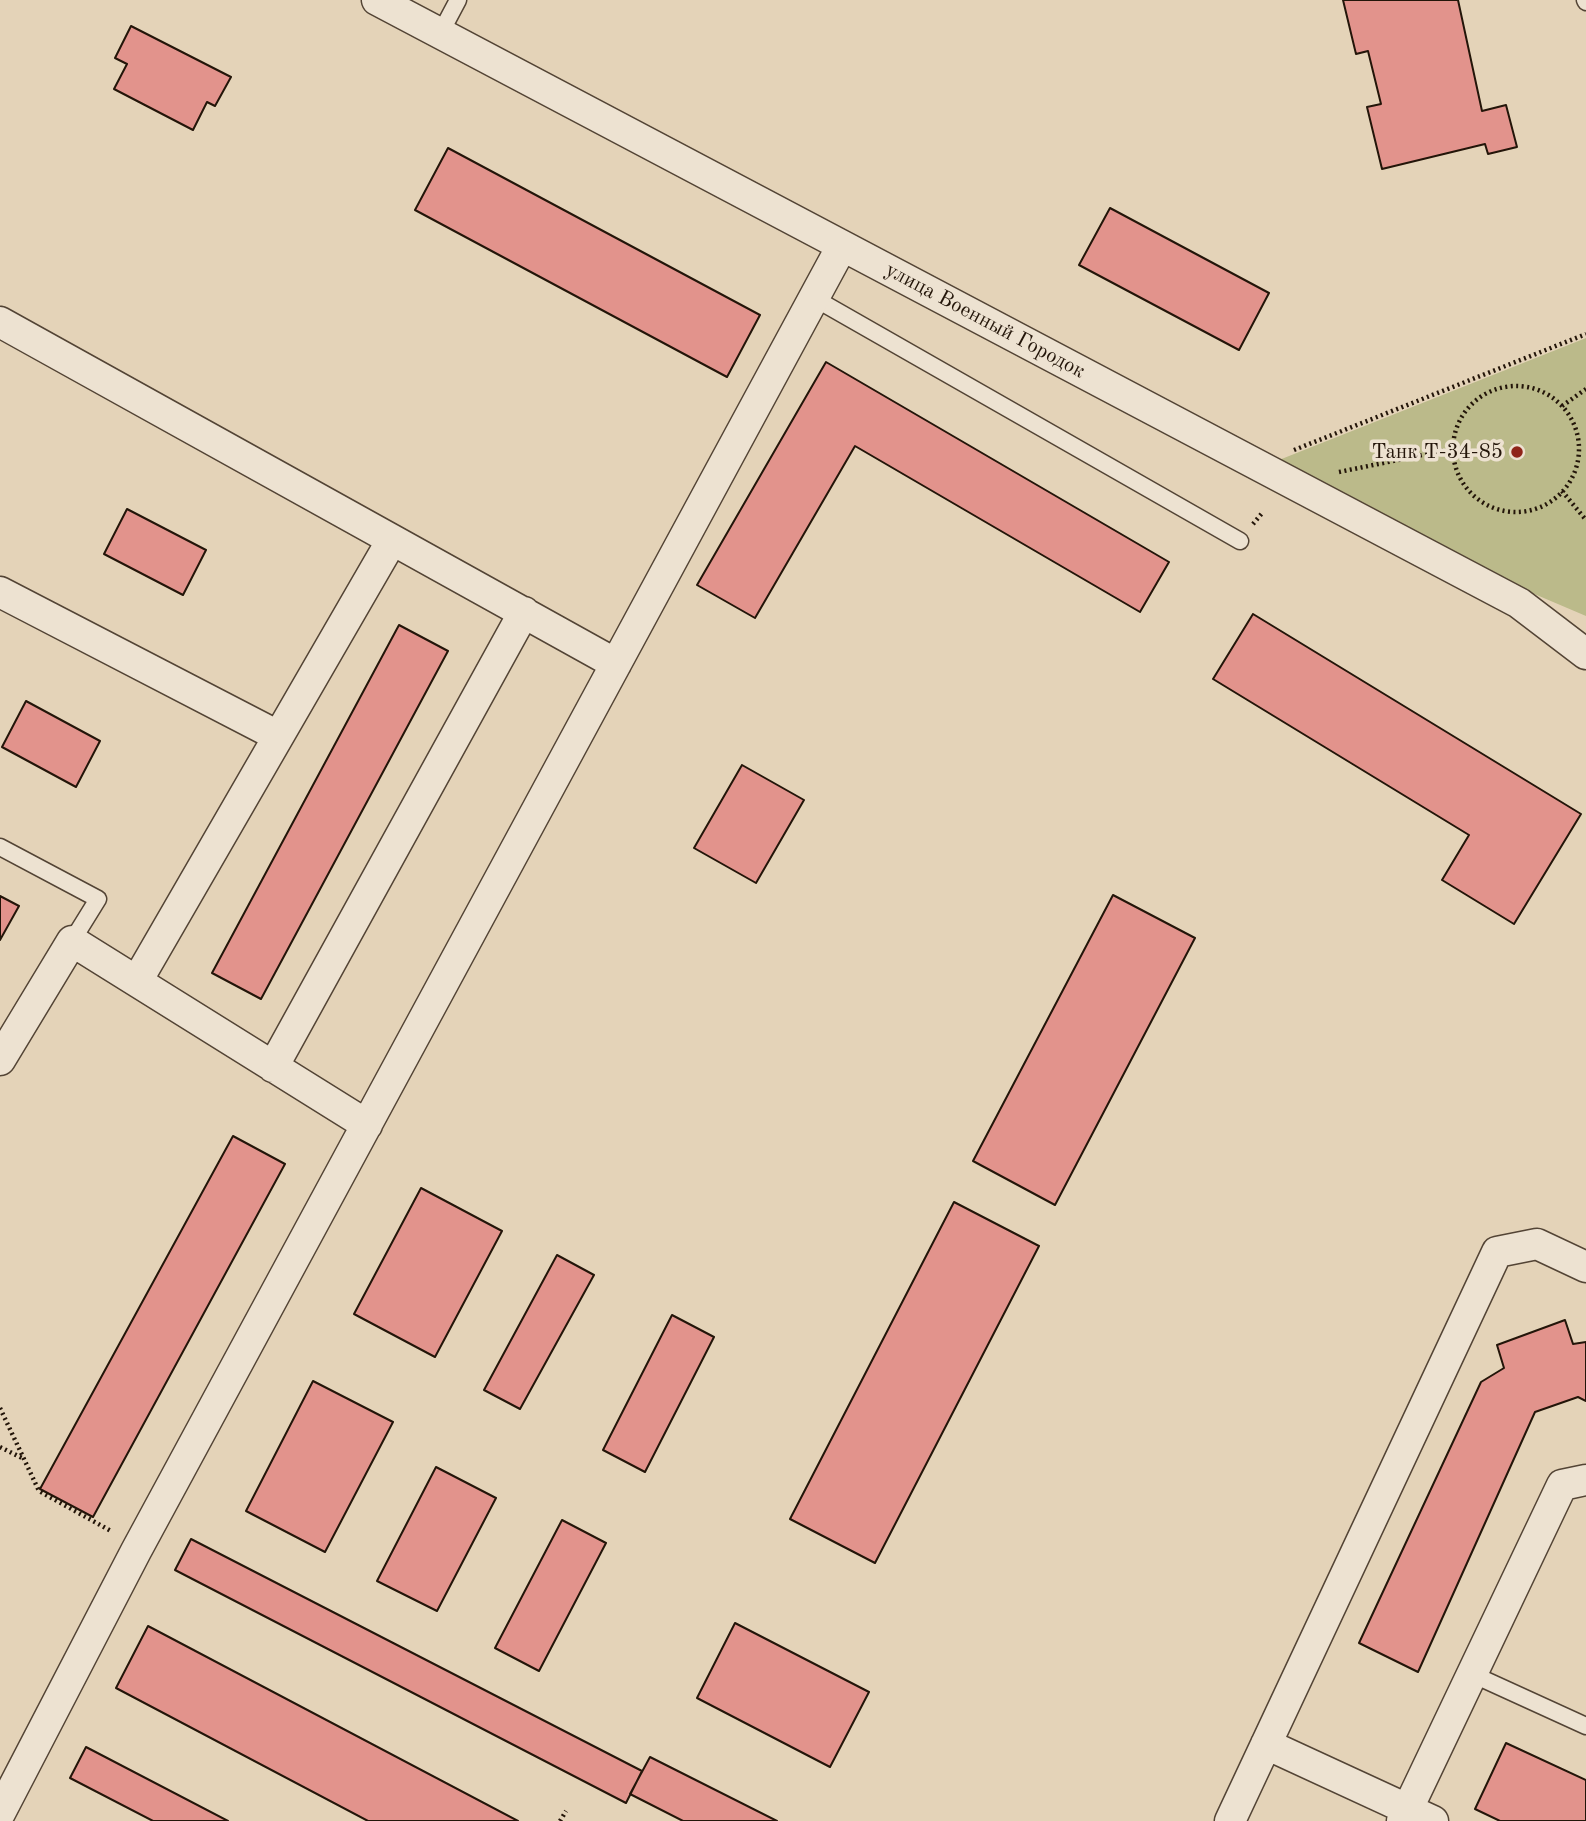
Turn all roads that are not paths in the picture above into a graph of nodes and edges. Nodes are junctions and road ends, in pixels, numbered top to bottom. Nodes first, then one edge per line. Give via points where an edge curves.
1 (377, 0) edge
2 (458, 0) edge
3 (440, 34) junction
4 (842, 246) junction
5 (814, 298) junction
6 (0, 322) edge
7 (392, 540) junction
8 (1240, 541) dead end
9 (0, 592) edge
10 (1519, 603) junction
11 (524, 612) junction
12 (1586, 626) edge
13 (1586, 654) edge
14 (616, 664) junction
15 (278, 736) junction
16 (0, 847) edge
17 (72, 941) junction
18 (136, 981) junction
19 (0, 1060) edge
20 (273, 1067) junction
21 (367, 1125) junction
22 (1586, 1267) edge
23 (1586, 1480) edge
24 (1472, 1674) junction
25 (1586, 1726) edge
26 (1266, 1744) junction
27 (0, 1813) edge
28 (1414, 1817) edge
29 (1230, 1821) edge

1 - 3 street, улица Военный Городок
2 - 3 lane
3 - 4 street, улица Военный Городок
4 - 5 street
4 - 10 street, улица Военный Городок
5 - 8 lane
5 - 14 street
6 - 7 street
7 - 11 street
7 - 15 street
9 - 15 street
10 - 12 street
10 - 13 street, улица Военный Городок
11 - 14 street
11 - 20 street
14 - 21 street
15 - 18 street
16 - 17 lane via 98,899
17 - 18 street
17 - 19 street
18 - 20 street
20 - 21 street
21 - 27 street
22 - 26 street via 1537,1244 1497,1252
23 - 24 street via 1562,1486
24 - 25 lane
24 - 28 street
26 - 28 street
26 - 29 street

